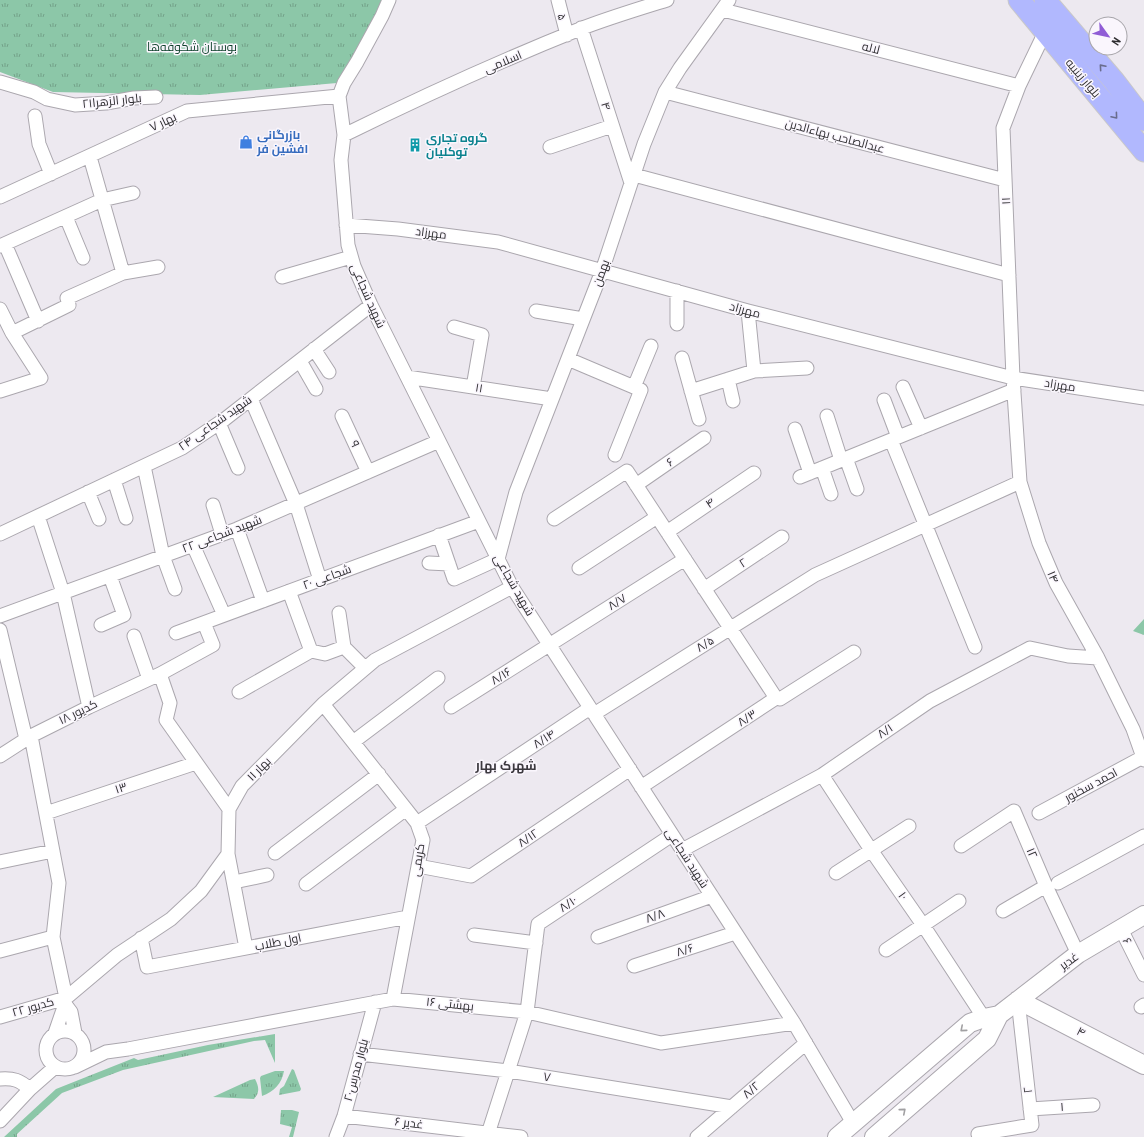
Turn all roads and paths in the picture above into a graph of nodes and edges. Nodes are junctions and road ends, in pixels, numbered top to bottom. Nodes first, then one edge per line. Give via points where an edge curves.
1 (389, 0) edge
2 (558, 0) edge
3 (667, 0) edge
4 (1019, 0) edge
5 (1045, 0) edge
6 (648, 3) edge
7 (726, 5) edge
8 (581, 28) junction
9 (1045, 32) junction
10 (567, 34) junction
11 (0, 82) edge
12 (1019, 86) junction
13 (665, 92) junction
14 (340, 96) junction
15 (156, 97) dead end
16 (35, 116) dead end
17 (1144, 120) edge
18 (612, 126) junction
19 (344, 135) junction
20 (1140, 145) edge
21 (550, 147) dead end
22 (90, 157) junction
23 (1144, 158) edge
24 (51, 174) junction
25 (633, 179) junction
26 (1005, 180) junction
27 (133, 193) dead end
28 (0, 197) edge
29 (102, 200) junction
30 (66, 217) junction
31 (346, 225) junction
32 (3, 245) edge
33 (351, 257) junction
34 (82, 258) dead end
35 (158, 267) dead end
36 (602, 271) junction
37 (123, 273) junction
38 (1009, 275) junction
39 (282, 277) dead end
40 (677, 291) junction
41 (371, 305) junction
42 (0, 309) edge
43 (748, 311) junction
44 (536, 312) dead end
45 (583, 319) junction
46 (38, 321) junction
47 (677, 324) dead end
48 (454, 327) dead end
49 (12, 333) junction
50 (651, 346) dead end
51 (314, 349) junction
52 (682, 358) dead end
53 (568, 359) junction
54 (300, 360) junction
55 (806, 368) dead end
56 (754, 371) junction
57 (329, 372) dead end
58 (406, 377) junction
59 (728, 379) junction
60 (1013, 384) junction
61 (473, 387) junction
62 (634, 387) junction
63 (903, 387) dead end
64 (316, 389) dead end
65 (0, 391) edge
66 (691, 391) junction
67 (1144, 398) edge
68 (251, 399) junction
69 (552, 399) junction
70 (884, 400) dead end
71 (733, 401) dead end
72 (342, 416) dead end
73 (827, 416) dead end
74 (698, 419) dead end
75 (219, 423) junction
76 (921, 428) junction
77 (795, 429) dead end
78 (704, 438) dead end
79 (894, 438) junction
80 (440, 441) junction
81 (615, 455) dead end
82 (844, 459) junction
83 (144, 466) junction
84 (238, 468) dead end
85 (368, 472) junction
86 (811, 472) junction
87 (754, 473) dead end
88 (114, 480) junction
89 (1020, 482) junction
90 (636, 485) junction
91 (857, 489) dead end
92 (88, 492) junction
93 (831, 494) dead end
94 (296, 504) junction
95 (213, 505) dead end
96 (38, 516) junction
97 (657, 517) junction
98 (126, 518) dead end
99 (99, 519) dead end
100 (554, 519) dead end
101 (479, 521) junction
102 (925, 525) junction
103 (237, 529) junction
104 (667, 532) junction
105 (0, 534) edge
106 (222, 534) junction
107 (439, 535) junction
108 (782, 537) dead end
109 (193, 545) junction
110 (163, 556) junction
111 (498, 559) junction
112 (684, 559) junction
113 (429, 563) dead end
114 (449, 564) junction
115 (579, 568) dead end
116 (110, 576) junction
117 (320, 580) junction
118 (512, 588) junction
119 (175, 589) dead end
120 (704, 589) junction
121 (289, 591) junction
122 (63, 593) junction
123 (263, 601) junction
124 (339, 612) dead end
125 (224, 615) junction
126 (0, 616) edge
127 (204, 623) junction
128 (101, 625) dead end
129 (730, 628) junction
130 (0, 630) edge
131 (176, 633) dead end
132 (134, 636) dead end
133 (550, 645) junction
134 (344, 647) junction
135 (975, 647) dead end
136 (311, 650) junction
137 (854, 652) dead end
138 (1098, 658) junction
139 (365, 668) junction
140 (154, 677) junction
141 (438, 678) dead end
142 (6, 680) edge
143 (239, 692) dead end
144 (776, 698) junction
145 (323, 704) junction
146 (89, 707) junction
147 (451, 708) dead end
148 (592, 711) junction
149 (29, 737) junction
150 (353, 742) junction
151 (0, 756) edge
152 (1144, 759) edge
153 (196, 763) junction
154 (630, 769) junction
155 (379, 774) junction
156 (822, 775) junction
157 (641, 787) junction
158 (229, 809) junction
159 (406, 809) junction
160 (46, 813) junction
161 (1038, 813) dead end
162 (417, 823) junction
163 (909, 826) dead end
164 (672, 835) junction
165 (1144, 836) edge
166 (961, 846) dead end
167 (682, 850) junction
168 (871, 850) junction
169 (53, 851) junction
170 (275, 853) dead end
171 (228, 854) junction
172 (0, 862) edge
173 (418, 866) junction
174 (836, 873) dead end
175 (267, 874) dead end
176 (234, 882) junction
177 (306, 884) dead end
178 (1052, 885) junction
179 (712, 896) junction
180 (958, 901) dead end
181 (1004, 912) dead end
182 (1144, 915) edge
183 (408, 917) junction
184 (924, 924) junction
185 (1121, 929) junction
186 (735, 933) junction
187 (474, 935) dead end
188 (53, 937) junction
189 (598, 937) dead end
190 (141, 938) junction
191 (536, 943) junction
192 (246, 948) junction
193 (0, 950) edge
194 (886, 950) dead end
195 (1078, 954) junction
196 (634, 966) dead end
197 (1144, 976) edge
198 (393, 999) junction
199 (1018, 1000) junction
200 (66, 1001) junction
201 (374, 1002) junction
202 (527, 1012) junction
203 (991, 1016) junction
204 (0, 1017) edge
205 (794, 1023) junction
206 (55, 1033) junction
207 (75, 1033) junction
208 (83, 1043) junction
209 (806, 1043) junction
210 (106, 1052) junction
211 (360, 1054) junction
212 (1144, 1065) edge
213 (55, 1067) junction
214 (75, 1067) junction
215 (508, 1071) junction
216 (0, 1079) edge
217 (30, 1089) junction
218 (1093, 1105) dead end
219 (732, 1107) junction
220 (1030, 1109) junction
221 (344, 1116) junction
222 (0, 1120) edge
223 (853, 1123) junction
224 (978, 1134) dead end
225 (488, 1135) edge
226 (336, 1137) edge
227 (522, 1137) edge
228 (697, 1137) edge
229 (837, 1137) edge
230 (874, 1137) edge

1 - 14 street, شهید شجاعی via 344,83
2 - 10 street, ۵
3 - 6 street, اسلامی
4 - 9 main road, بلوار زینبیه
17 -> 5 main road, بلوار زینبیه
6 - 8 street, اسلامی
7 - 12 street, لاله
7 - 13 street, بهمن
8 - 10 street, اسلامی
8 - 18 street, ۴
9 - 12 street, ۱۱
9 -> 20 main road, بلوار زینبیه
10 - 19 street, اسلامی via 392,111
11 - 15 street, بلوار الزهرا۲۱ via 34,92 47,99 75,105
12 - 26 street, ۱۱ via 1003,128
13 - 25 street, بهمن
13 - 26 street, عبدالصاحب بهاءالدین
14 - 19 street, شهید شجاعی
14 - 22 street, بهار ۷ via 187,111
16 - 24 street via 39,144
18 - 21 street
18 - 25 street, ۴
19 - 31 street, شهید شجاعی via 341,160
20 - 23 street, بلوار زینبیه
22 - 24 street, بهار ۷
22 - 29 street
24 - 28 street, بهار ۷
25 - 36 street, بهمن
25 - 38 street
26 - 38 street, ۱۱
27 - 29 street
29 - 30 street
29 - 37 street
30 - 32 street
30 - 34 street
31 - 33 street, شهید شجاعی
31 - 36 street, مهرزاد via 498,242
32 - 46 street
33 - 39 street
33 - 41 street, شهید شجاعی
35 - 37 street
36 - 40 street, مهرزاد
36 - 45 street, بهمن
37 - 46 street via 67,298 69,306
38 - 60 street, ۱۱
40 - 43 street, مهرزاد
40 - 47 street
41 - 51 street, شهید شجاعی ۲۴
41 - 58 street, شهید شجاعی
42 - 49 street
43 - 56 street
43 - 60 street, مهرزاد
44 - 45 street
45 - 53 street, بهمن
46 - 49 street
48 - 61 street via 482,336
49 - 65 street via 41,378
50 - 62 street
51 - 54 street, شهید شجاعی ۲۴
51 - 57 street
52 - 66 street
53 - 62 street
53 - 69 street, بهمن
54 - 64 street
54 - 68 street, شهید شجاعی ۲۴
55 - 56 street
56 - 59 street
58 - 61 street, ۱۱
58 - 80 street, شهید شجاعی
59 - 66 street
59 - 71 street
60 - 67 street, مهرزاد
60 - 76 street
60 - 89 street, ۱۴
61 - 69 street, ۱۱
62 - 81 street via 641,390
63 - 76 street
66 - 74 street
68 - 75 street, شهید شجاعی ۲۴
68 - 94 street
69 - 111 street, بهمن via 516,492
70 - 79 street
72 - 85 street, ۹
73 - 82 street
75 - 83 street, شهید شجاعی ۲۴ via 182,448
75 - 84 street
76 - 79 street
77 - 86 street
78 - 90 street, ۶
79 - 82 street
79 - 102 street
80 - 85 street, شهید شجاعی ۲۲
80 - 101 street, شهید شجاعی
82 - 86 street
82 - 91 street
83 - 88 street, شهید شجاعی ۲۴
83 - 110 street
85 - 94 street, شهید شجاعی ۲۲
86 - 93 street
87 - 104 street, ۴
88 - 92 street, شهید شجاعی ۲۴
88 - 98 street
89 - 102 street, ۸/۵
89 - 138 street, ۱۴ via 1039,543 1056,583
90 - 97 street
90 - 100 street via 627,471
92 - 96 street, شهید شجاعی ۲۴
92 - 99 street
94 - 103 street, شهید شجاعی ۲۲
94 - 117 street
95 - 106 street
96 - 105 street, شهید شجاعی ۲۴
96 - 122 street
97 - 104 street
97 - 115 street
101 - 107 street, شجاعی ۲۰
101 - 111 street, شهید شجاعی
102 - 129 street, ۸/۵ via 815,574
102 - 135 street
103 - 106 street, شهید شجاعی ۲۲
103 - 123 street
104 - 112 street
106 - 109 street, شهید شجاعی ۲۲
107 - 114 street
107 - 117 street, شجاعی ۲۰
108 - 120 street, ۲
109 - 110 street, شهید شجاعی ۲۲
109 - 125 street
110 - 116 street, شهید شجاعی ۲۲
110 - 119 street
111 - 114 street via 454,579
111 - 118 street, شهید شجاعی
112 - 120 street
112 - 133 street, ۸/۷
113 - 114 street
116 - 122 street, شهید شجاعی ۲۲
116 - 128 street via 124,614
117 - 121 street, شجاعی ۲۰
118 - 133 street, شهید شجاعی
118 - 139 street, بهار ۱۱ via 375,660
120 - 129 street
121 - 123 street, شجاعی ۲۰
121 - 136 street
122 - 126 street, شهید شجاعی ۲۲
122 - 146 street
123 - 125 street, شجاعی ۲۰
124 - 134 street
125 - 127 street, شجاعی ۲۰
127 - 131 street, شجاعی ۲۰
127 - 140 street, کدیور ۱۸ via 213,645
129 - 144 street
129 - 148 street, ۸/۵
130 - 142 street
132 - 140 street
133 - 147 street, ۸/۱۶
133 - 148 street, شهید شجاعی
134 - 136 street via 325,654
134 - 139 street
136 - 143 street
137 - 144 street, ۸/۳ via 780,699
138 - 152 street, ۱۴ via 1133,729
138 - 156 street, ۸/۱ via 1068,656 1030,648 930,701
139 - 145 street, بهار ۱۱
140 - 146 street, کدیور ۱۸
140 - 153 street via 170,703 166,720
141 - 150 street
142 - 149 street
144 - 157 street, ۸/۳
145 - 150 street, کریمی
145 - 158 street, بهار ۱۱ via 242,786
146 - 149 street, کدیور ۱۸
148 - 154 street, شهید شجاعی
148 - 162 street, ۸/۱۴
149 - 151 street, کدیور ۱۸
149 - 160 street
150 - 155 street, کریمی
152 - 161 street, احمد سخنور
153 - 158 street
153 - 160 street, ۱۳
154 - 157 street, شهید شجاعی
154 - 173 street, ۸/۱۲ via 471,876
155 - 159 street, کریمی
155 - 170 street
156 - 167 street, ۸/۱
156 - 168 street, ۱۰
157 - 164 street, شهید شجاعی
158 - 171 street, بهار ۱۱
159 - 162 street, کریمی
159 - 177 street
160 - 169 street
162 - 173 street, کریمی via 422,840
163 - 168 street
164 - 167 street, شهید شجاعی
164 - 191 street, ۸/۱۰ via 538,924
165 - 178 street
166 - 178 street, ۱۲ via 1014,811
167 - 179 street, شهید شجاعی
168 - 174 street
168 - 184 street, ۱۰
169 - 172 street
169 - 188 street via 59,883
171 - 176 street, بهار ۱۱
171 - 190 street via 201,891 171,918
173 - 183 street, کریمی
175 - 176 street
176 - 192 street, بهار ۱۱
178 - 181 street
178 - 195 street, ۱۲
179 - 186 street, شهید شجاعی
179 - 189 street, ۸/۸
180 - 184 street
182 - 185 street, غدیر
183 - 192 street, اول طلاب
183 - 198 street, کریمی
184 - 194 street
184 - 203 street, ۱۰
185 - 195 street, غدیر
185 - 197 street, ۶
186 - 196 street, ۸/۶
186 - 205 street, شهید شجاعی
187 - 191 street
188 - 193 street
188 - 200 street
190 - 192 street, اول طلاب via 147,966
190 - 200 street via 117,955
191 - 202 street, ۸/۱۰
195 - 199 street, غدیر
198 - 201 street, ۱۶ بهشتی
198 - 202 street, ۱۶ بهشتی
199 - 203 street, غدیر
199 - 212 street, ۴
199 - 220 street, ۲
200 - 204 street, کدیور ۲۲
200 - 206 street
200 - 207 street
201 - 210 street, ۱۶ بهشتی
201 - 211 street, بلوار مدرس۲۰
202 - 205 street, ۱۶ بهشتی via 661,1043
202 - 215 street, ۸/۱۰
203 -> 223 street via 970,1023
230 -> 203 street via 987,1038
205 - 209 street, شهید شجاعی
206 - 207 street
206 - 213 street via 46,1043 45,1050 46,1057
207 - 208 street
208 - 210 street
208 - 214 street via 83,1057
209 - 219 street, ۸/۲
209 - 223 street, شهید شجاعی
210 - 214 street
211 - 215 street, ۷
211 - 221 street, بلوار مدرس۲۰
213 - 214 street via 61,1070
213 - 217 street
215 - 219 street, ۷
215 - 225 street, ۸/۱۰
216 - 217 street via 21,1082
217 - 222 street
218 - 220 street, ۱
219 - 228 street, ۸/۲
220 - 224 street, ۲ via 1032,1125
221 - 225 street, غدیر ۶
221 - 226 street, بلوار مدرس۲۰
223 - 229 street
225 - 227 street, غدیر ۶

